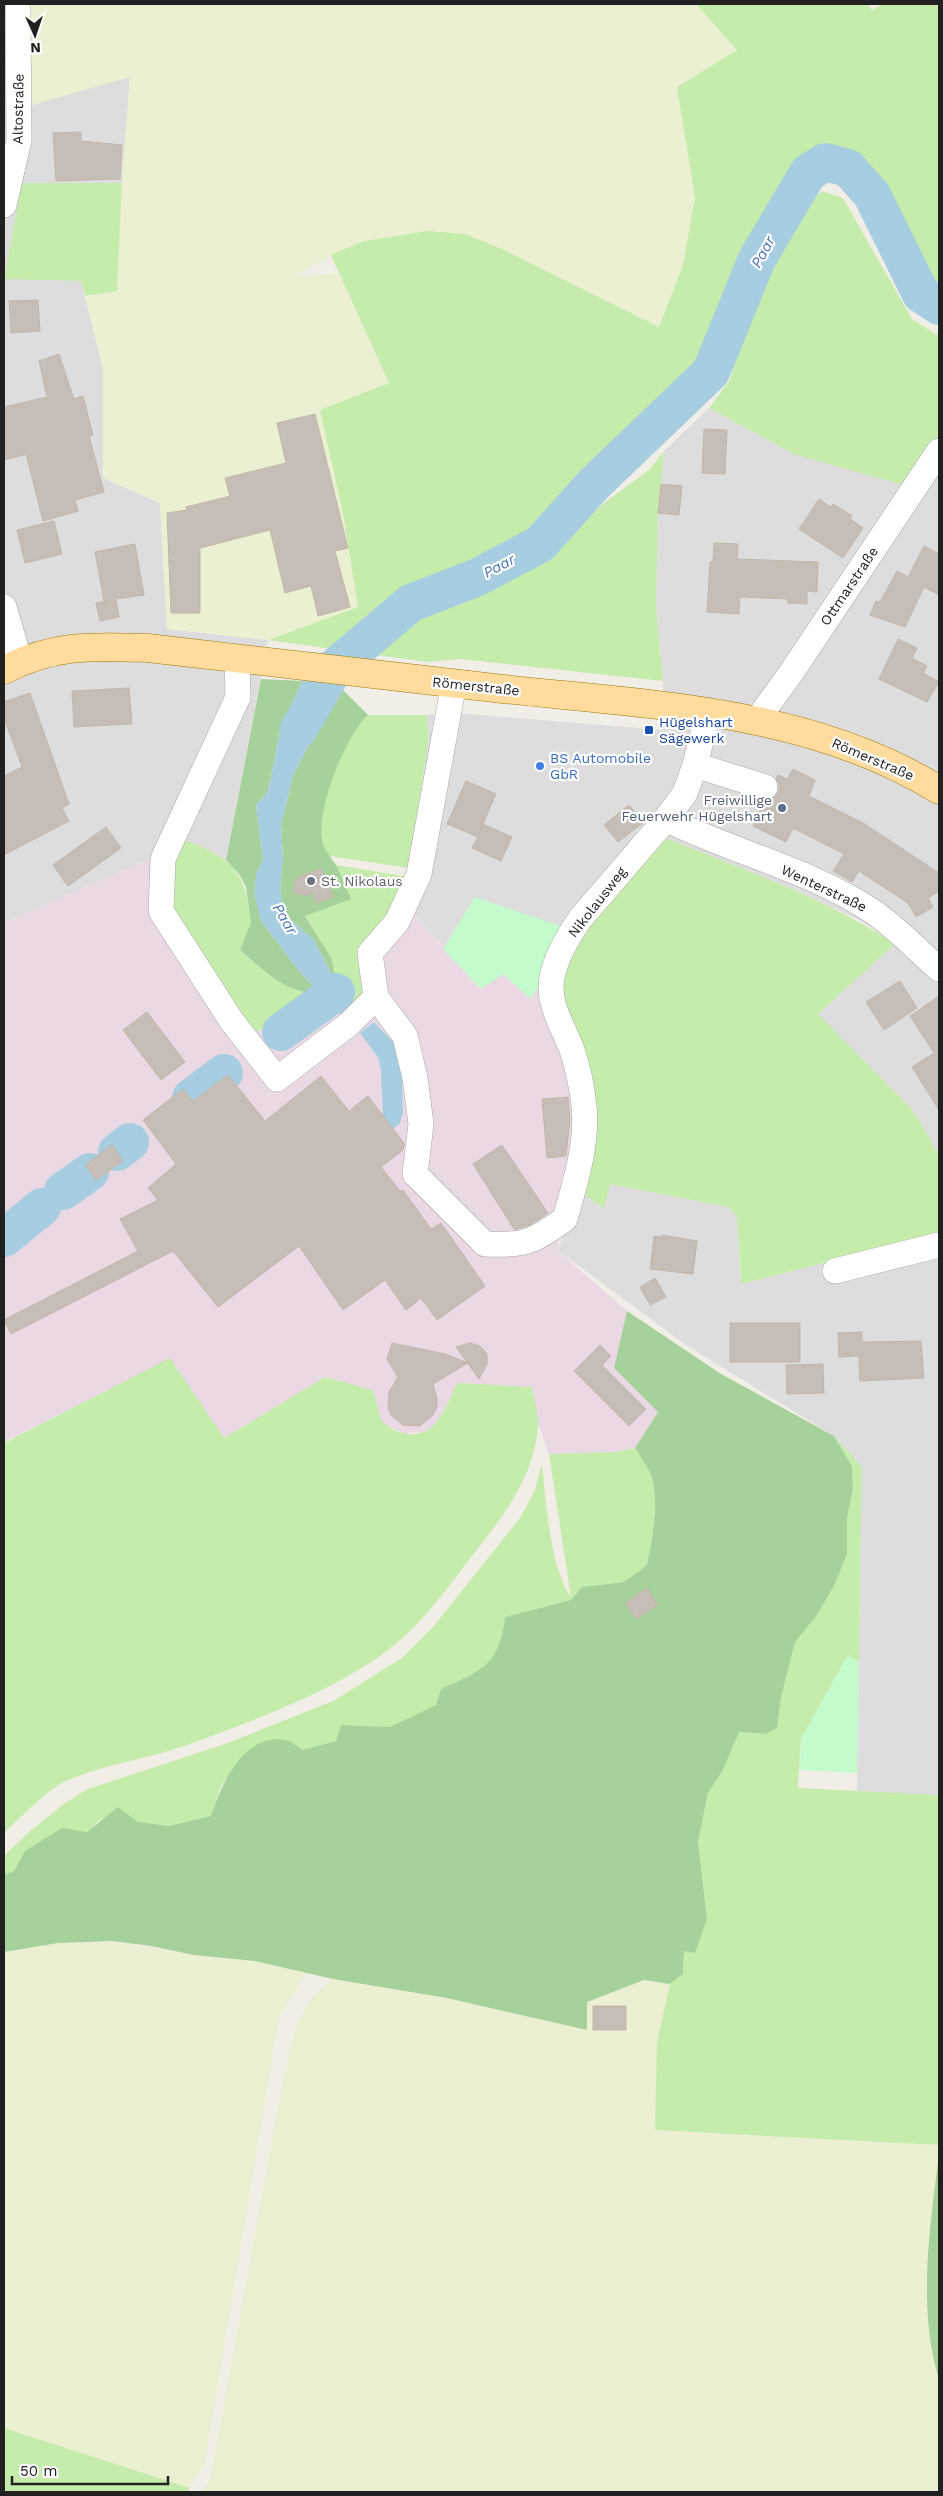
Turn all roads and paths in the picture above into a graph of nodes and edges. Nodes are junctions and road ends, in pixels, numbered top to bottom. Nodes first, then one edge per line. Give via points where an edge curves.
1 (18, 10) dead end
2 (4, 206) edge
3 (939, 451) edge
4 (4, 607) edge
5 (237, 658) junction
6 (12, 666) edge
7 (454, 684) junction
8 (708, 713) junction
9 (757, 720) junction
10 (695, 765) junction
11 (937, 785) edge
12 (764, 787) dead end
13 (666, 819) junction
14 (939, 969) edge
15 (364, 1011) junction
16 (939, 1245) edge
17 (835, 1271) dead end

1 - 2 street, Altostraße via 19,140
3 - 9 street, Ottmarstraße
4 - 6 street
5 - 6 main road, Römerstraße via 148,648 77,647 50,652
5 - 7 main road, Römerstraße
5 - 15 street via 238,697 163,859 161,912 231,1020 277,1079
7 - 8 main road, Römerstraße
7 - 15 street via 419,874 397,922 370,953
8 - 9 main road, Römerstraße
8 - 10 street, Nikolausweg
9 - 11 main road, Römerstraße via 832,740
10 - 12 street
10 - 13 street, Nikolausweg via 685,793
13 - 14 street, Wenterstraße via 701,837 813,879 872,911
13 - 15 street, Nikolausweg via 580,919 552,977 558,1020 578,1071 584,1108 583,1141 565,1219 536,1240 512,1245 485,1244 415,1174 421,1124 405,1036
16 - 17 street

